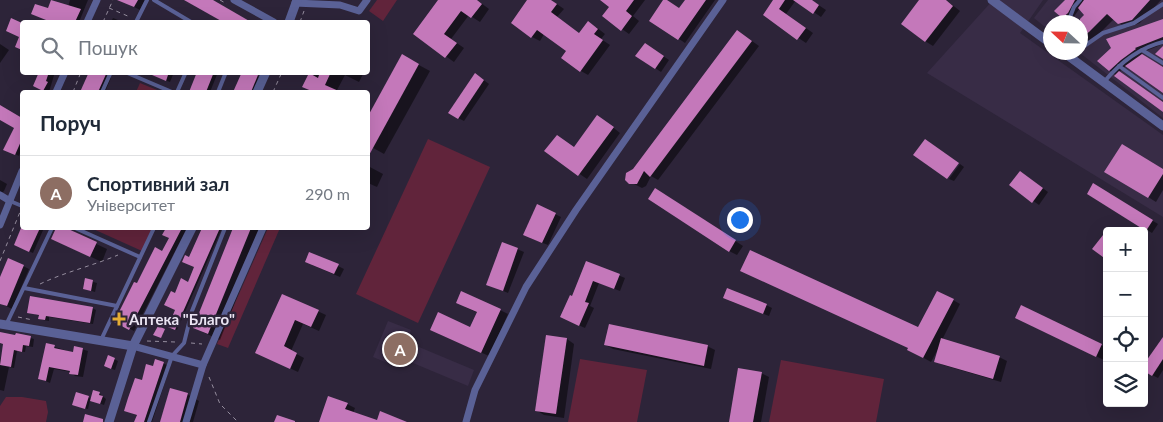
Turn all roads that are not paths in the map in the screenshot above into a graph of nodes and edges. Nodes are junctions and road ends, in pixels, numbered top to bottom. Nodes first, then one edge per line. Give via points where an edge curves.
1 (97, 0) edge
2 (147, 0) edge
3 (154, 0) edge
4 (234, 0) edge
5 (367, 0) edge
6 (723, 0) edge
7 (992, 0) edge
8 (1080, 0) edge
9 (296, 2) edge
10 (335, 2) edge
11 (1163, 4) edge
12 (1071, 15) edge
13 (88, 20) edge
14 (137, 20) edge
15 (188, 20) edge
16 (270, 20) edge
17 (290, 20) edge
18 (1043, 37) edge
19 (1163, 42) edge
20 (1088, 43) edge
21 (1142, 50) junction
22 (1077, 60) edge
23 (1163, 63) edge
24 (1119, 66) junction
25 (64, 75) edge
26 (110, 75) edge
27 (132, 75) edge
28 (185, 75) edge
29 (225, 75) edge
30 (265, 75) edge
31 (1104, 82) junction
32 (57, 90) edge
33 (103, 90) edge
34 (167, 90) edge
35 (178, 90) edge
36 (219, 90) edge
37 (258, 90) edge
38 (1163, 98) edge
39 (1163, 126) edge
40 (20, 176) edge
41 (0, 195) edge
42 (10, 201) junction
43 (20, 205) edge
44 (0, 224) edge
45 (51, 230) edge
46 (79, 230) edge
47 (153, 230) edge
48 (191, 230) edge
49 (225, 230) edge
50 (262, 230) edge
51 (140, 256) junction
52 (24, 288) junction
53 (117, 306) junction
54 (3, 324) edge
55 (101, 340) junction
56 (133, 346) junction
57 (172, 356) junction
58 (203, 364) junction
59 (109, 422) edge
60 (149, 422) edge
61 (186, 422) edge
62 (466, 422) edge

1 - 13 street
2 - 14 lane
3 - 15 lane
4 - 16 street
5 - 10 street via 359,11
6 - 62 street via 526,287 475,390
7 - 18 street
8 - 12 lane
9 - 10 street
9 - 17 street
11 - 20 lane via 1134,23 1103,33
19 - 21 lane
21 - 23 lane
21 - 24 lane
22 - 31 street
24 - 31 lane
24 - 38 lane
25 - 32 street
26 - 33 lane
27 - 34 lane
28 - 35 lane
29 - 36 lane
30 - 37 street
31 - 39 street
40 - 42 street
41 - 42 street
42 - 43 lane
42 - 44 street
45 - 52 lane
46 - 51 lane
47 - 51 lane
48 - 56 street
49 - 57 lane via 192,311 184,343
50 - 58 street
51 - 53 lane
52 - 53 lane
52 - 54 lane
53 - 55 lane
54 - 55 street
55 - 56 street
56 - 57 street
56 - 59 street
57 - 58 street
57 - 60 lane
58 - 61 street

